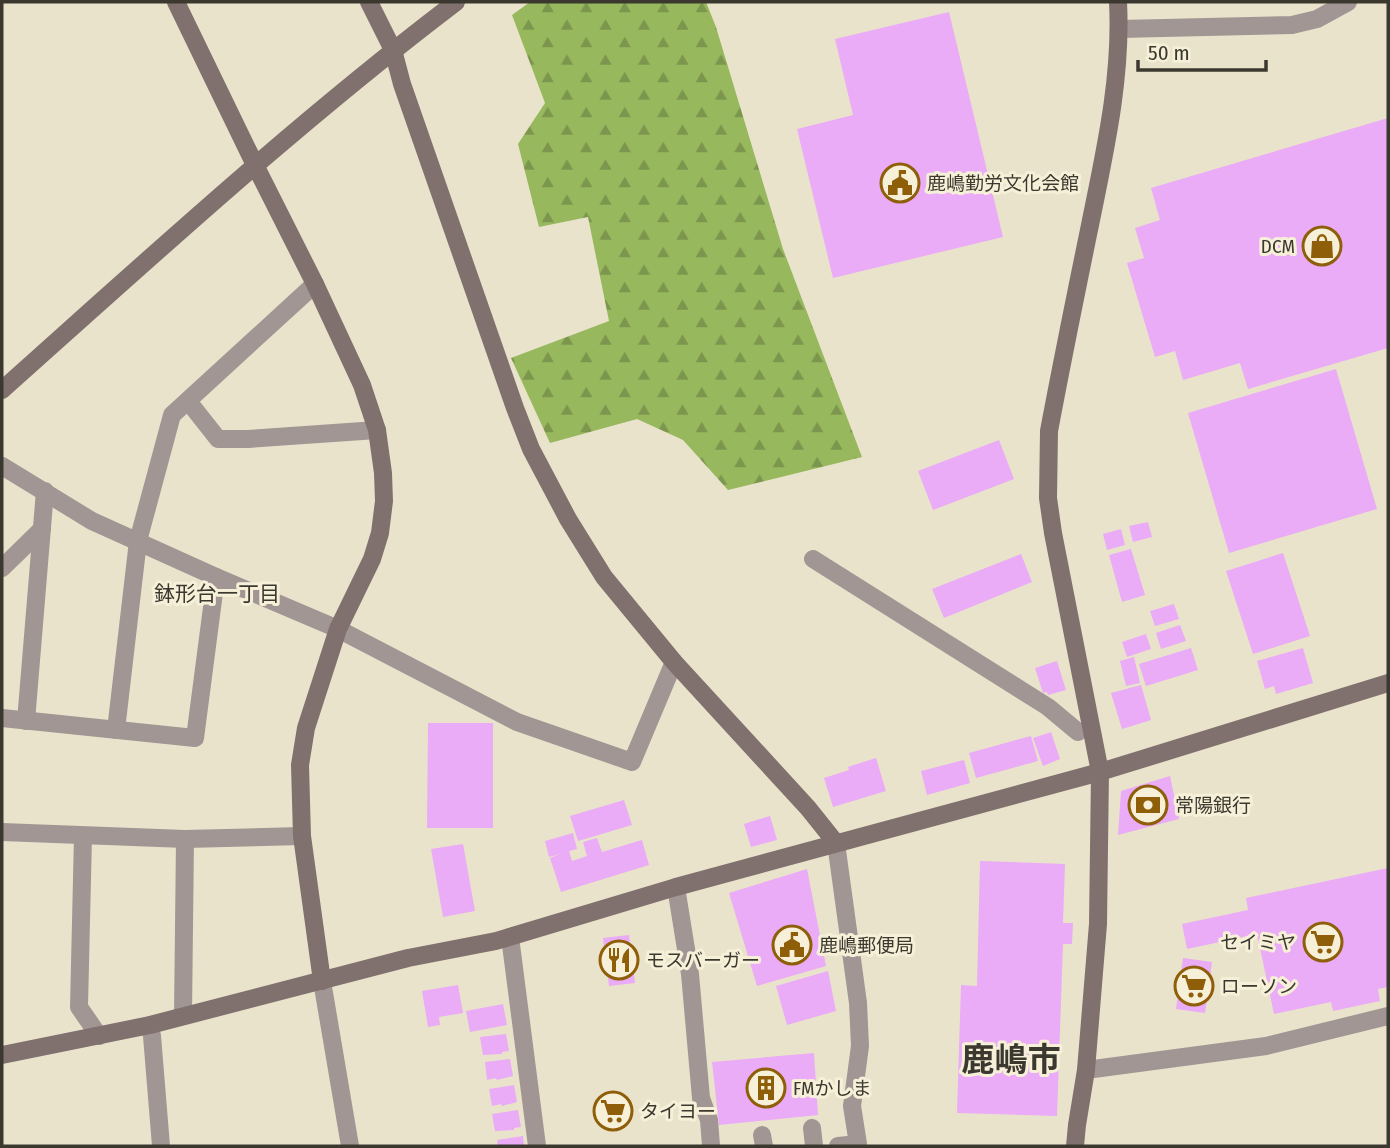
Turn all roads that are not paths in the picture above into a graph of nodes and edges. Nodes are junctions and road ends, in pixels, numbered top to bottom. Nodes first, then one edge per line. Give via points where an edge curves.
1 (176, 2) edge
2 (369, 2) edge
3 (456, 2) edge
4 (1118, 2) edge
5 (1349, 2) edge
6 (1120, 29) junction
7 (393, 50) junction
8 (255, 165) junction
9 (315, 284) junction
10 (2, 390) edge
11 (188, 401) junction
12 (377, 430) junction
13 (2, 466) edge
14 (45, 491) junction
15 (42, 529) junction
16 (138, 541) junction
17 (813, 559) dead end
18 (2, 568) edge
19 (216, 577) junction
20 (338, 629) junction
21 (674, 662) junction
22 (1388, 683) edge
23 (2, 718) edge
24 (26, 721) junction
25 (116, 730) junction
26 (1078, 732) dead end
27 (1100, 772) junction
28 (2, 832) edge
29 (83, 835) junction
30 (302, 836) junction
31 (185, 839) junction
32 (836, 843) junction
33 (676, 887) junction
34 (510, 937) junction
35 (322, 981) junction
36 (183, 1015) junction
37 (1388, 1016) edge
38 (150, 1025) junction
39 (99, 1036) junction
40 (2, 1055) edge
41 (1086, 1070) junction
42 (858, 1145) edge
43 (162, 1146) edge
44 (350, 1146) edge
45 (537, 1146) edge
46 (711, 1146) edge
47 (838, 1146) edge
48 (1075, 1146) edge

1 - 8 street
2 - 7 street
3 - 7 street
4 - 6 street
5 - 6 street via 1317,19 1292,25
6 - 27 street via 1109,133 1051,420 1047,468 1053,533
7 - 8 street
7 - 21 street via 531,449 604,577
8 - 9 street
8 - 10 street
9 - 11 street
9 - 12 street
11 - 12 street via 218,439
11 - 16 street via 172,415
12 - 20 street via 384,501 380,533
13 - 14 street
14 - 15 street
14 - 16 street via 92,521
15 - 18 street
15 - 24 street
16 - 19 street
16 - 25 street
17 - 26 street via 1048,707
19 - 20 street
19 - 25 street via 195,738
20 - 21 street via 517,722 632,762
20 - 30 street via 306,729 300,765
21 - 32 street
22 - 27 street
23 - 24 street
24 - 25 street
27 - 32 street
27 - 41 street via 1098,924
28 - 29 street
29 - 31 street
29 - 39 street via 79,1007
30 - 31 street
30 - 35 street
31 - 36 street
32 - 33 street
32 - 42 street via 858,1003 860,1046 852,1106
33 - 34 street
33 - 46 street
34 - 35 street
34 - 45 street
35 - 36 street
35 - 44 street
36 - 38 street
37 - 41 street via 1266,1046
38 - 39 street
38 - 43 street
39 - 40 street
41 - 48 street
42 - 47 street

